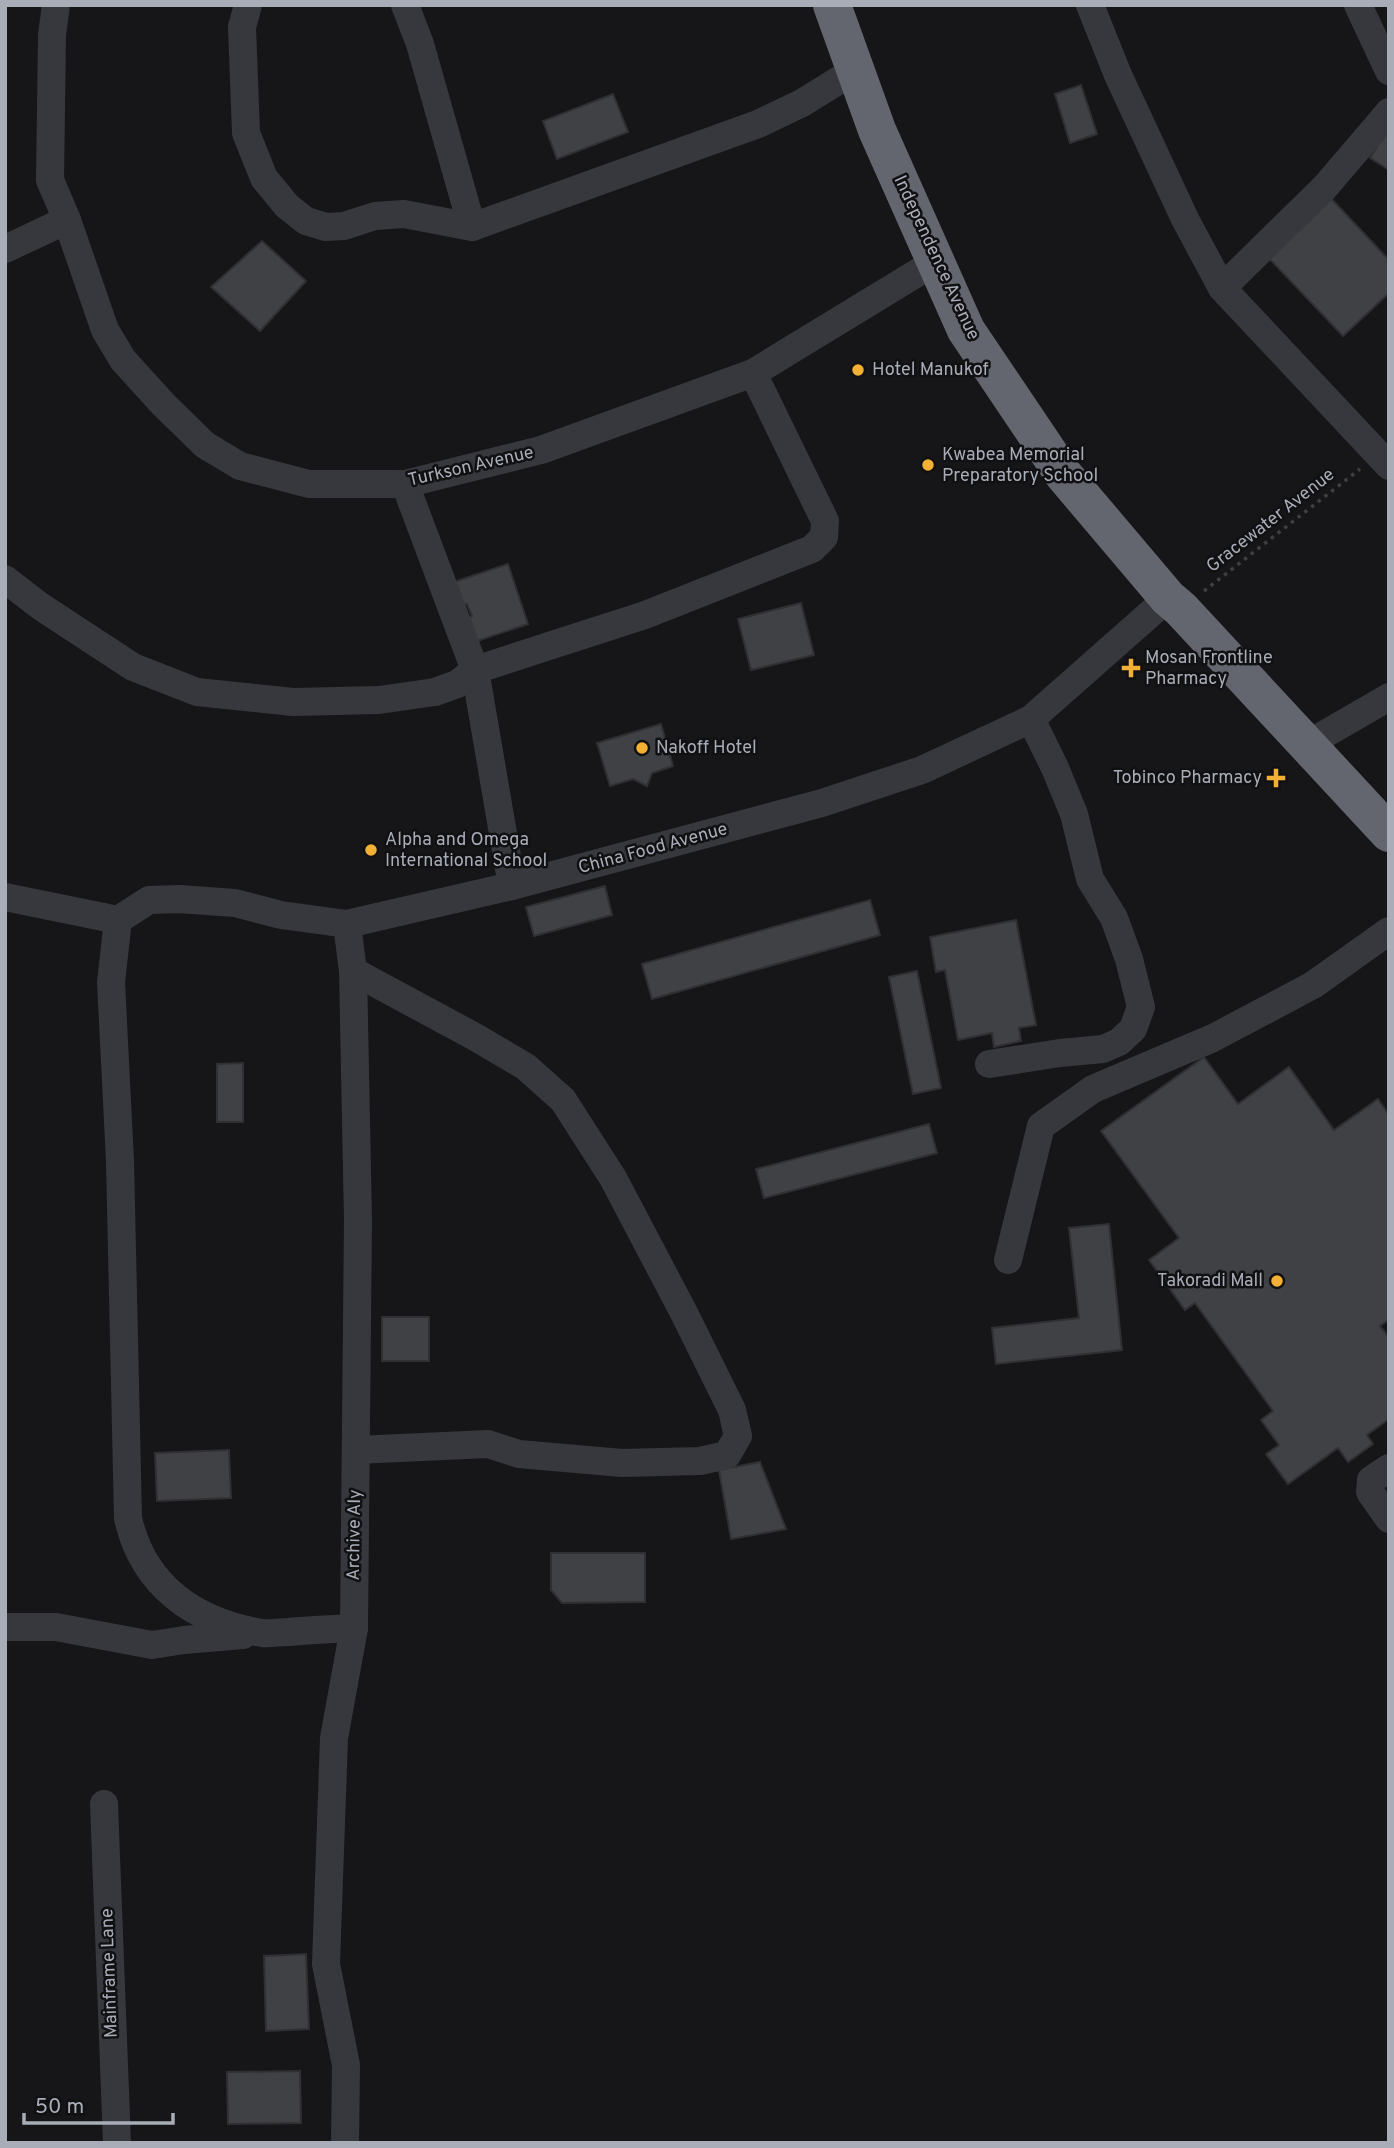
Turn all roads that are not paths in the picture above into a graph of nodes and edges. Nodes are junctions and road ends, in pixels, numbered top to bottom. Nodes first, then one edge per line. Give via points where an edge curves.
1 (56, 5) edge
2 (248, 5) edge
3 (405, 5) edge
4 (832, 5) edge
5 (1090, 5) edge
6 (1358, 5) edge
7 (857, 69) junction
8 (1389, 71) edge
9 (1389, 112) edge
10 (67, 220) junction
11 (472, 227) junction
12 (5, 249) edge
13 (935, 262) junction
14 (1222, 288) junction
15 (753, 373) junction
16 (1385, 455) edge
17 (405, 484) junction
18 (5, 579) edge
19 (1175, 603) junction
20 (475, 670) junction
21 (1389, 697) edge
22 (1031, 719) junction
23 (1306, 745) junction
24 (1389, 833) edge
25 (512, 886) junction
26 (5, 897) edge
27 (118, 920) junction
28 (347, 925) junction
29 (1389, 930) edge
30 (353, 971) junction
31 (989, 1064) dead end
32 (1008, 1259) dead end
33 (356, 1450) junction
34 (1389, 1468) edge
35 (1389, 1519) edge
36 (5, 1627) edge
37 (354, 1628) junction
38 (264, 1633) junction
39 (104, 1804) dead end
40 (117, 2143) edge
41 (345, 2143) edge

1 - 10 street, Turkson Avenue via 50,180
2 - 11 street via 242,27 246,133 264,177 287,206 306,221 326,227 404,214
3 - 11 street
4 - 7 highway, Independence Avenue
5 - 14 street via 1185,219
6 - 8 street
7 - 11 street via 758,124
7 - 13 highway, Independence Avenue via 877,130
9 - 14 street via 1325,187
10 - 12 street
10 - 17 street, Turkson Avenue via 105,330 123,360 205,445 240,466 309,484
13 - 15 street, Turkson Avenue
13 - 19 highway, Independence Avenue via 966,330 1063,474
14 - 16 street
15 - 17 street, Turkson Avenue via 541,450
15 - 20 street via 825,521 824,537 813,549 645,615
17 - 20 street
18 - 20 street via 132,667 197,692 293,702 379,700 435,692 457,684
19 - 22 street, China Food Avenue
19 - 23 highway, Independence Avenue
20 - 25 street
21 - 23 street
22 - 25 street, China Food Avenue via 922,770 822,803
22 - 31 street via 1074,814 1090,879 1114,918 1141,1007 1133,1029 1103,1049
23 - 24 highway, Independence Avenue
25 - 28 street, China Food Avenue
26 - 27 street
27 - 28 street, China Food Avenue via 149,900 179,899 235,904
27 - 38 street via 111,982 128,1518 143,1560 171,1595 205,1618
28 - 30 street, Archive Aly
29 - 32 street via 1313,985 1213,1038 1093,1089 1041,1126
30 - 33 street, Archive Aly
30 - 33 street via 526,1067 563,1100 613,1178 684,1313 732,1410 738,1436 727,1455 700,1461 621,1463 519,1454 488,1444
33 - 37 street, Archive Aly
34 - 35 street via 1371,1480 1370,1492
36 - 38 street via 56,1627 152,1645
37 - 38 street
37 - 41 street, Archive Aly via 334,1738 326,1964 346,2065
39 - 40 street, Mainframe Lane

